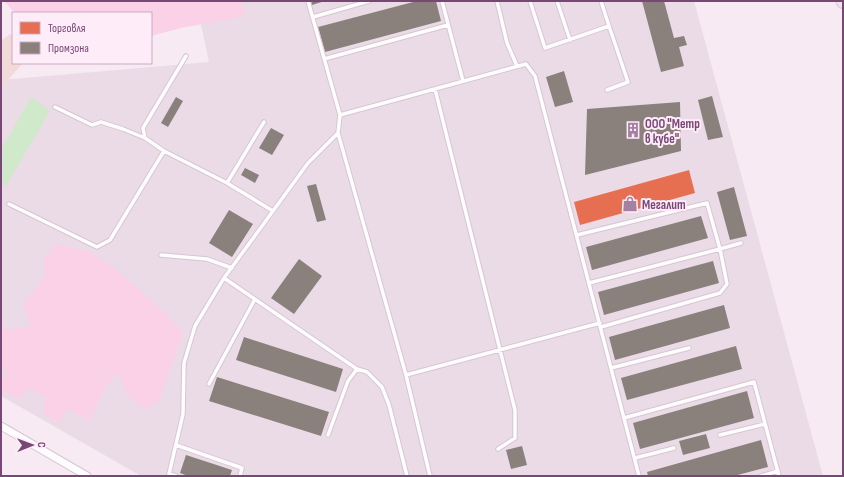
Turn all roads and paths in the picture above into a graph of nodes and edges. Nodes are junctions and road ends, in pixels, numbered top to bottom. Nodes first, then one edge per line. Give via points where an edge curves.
1 (308, 1) edge
2 (369, 1) edge
3 (442, 1) edge
4 (497, 1) edge
5 (530, 1) edge
6 (558, 1) edge
7 (601, 1) edge
8 (312, 17) junction
9 (448, 25) junction
10 (609, 26) junction
11 (570, 40) junction
12 (186, 56) dead end
13 (324, 59) junction
14 (518, 66) junction
15 (463, 81) junction
16 (435, 89) junction
17 (607, 90) dead end
18 (55, 107) dead end
19 (340, 115) junction
20 (264, 122) dead end
21 (338, 133) junction
22 (145, 138) junction
23 (164, 151) junction
24 (227, 183) junction
25 (9, 204) dead end
26 (273, 211) junction
27 (577, 235) junction
28 (740, 243) dead end
29 (720, 249) junction
30 (161, 255) dead end
31 (232, 268) junction
32 (224, 278) junction
33 (589, 283) junction
34 (255, 299) junction
35 (600, 323) junction
36 (601, 328) junction
37 (689, 348) dead end
38 (500, 350) junction
39 (612, 368) junction
40 (357, 369) junction
41 (406, 375) junction
42 (209, 384) dead end
43 (624, 418) junction
44 (765, 424) junction
45 (1, 426) edge
46 (328, 435) dead end
47 (720, 435) dead end
48 (176, 445) junction
49 (674, 448) dead end
50 (498, 449) dead end
51 (635, 458) junction
52 (778, 471) junction
53 (87, 476) edge
54 (176, 476) edge
55 (240, 476) edge
56 (408, 476) edge
57 (430, 476) edge
58 (640, 476) edge
59 (761, 476) edge
60 (779, 476) edge

1 - 8 lane
2 - 8 lane
3 - 9 lane
4 - 14 lane via 507,43
5 - 11 lane via 545,48
6 - 11 lane
7 - 10 lane
8 - 13 lane
9 - 13 lane
9 - 15 lane
10 - 11 lane
10 - 17 lane via 628,82
12 - 22 lane via 143,128
13 - 19 lane
14 - 15 lane
14 - 27 lane via 526,64 535,76
15 - 16 lane
16 - 19 lane
16 - 38 lane
18 - 22 lane via 92,125 101,122
19 - 21 lane
20 - 24 lane
21 - 26 lane via 308,163
21 - 41 lane
22 - 23 lane
23 - 24 lane
23 - 25 lane via 110,240 97,247
24 - 26 lane
26 - 31 lane
27 - 29 lane via 707,203
27 - 33 lane
28 - 29 lane
29 - 33 lane
29 - 36 lane via 728,284 720,293
30 - 31 lane via 207,259
31 - 32 lane
32 - 34 lane
32 - 48 lane via 195,326 184,363 183,414
33 - 35 lane
34 - 40 lane
34 - 42 lane
35 - 36 lane
35 - 38 lane
36 - 39 lane
37 - 39 lane
38 - 41 lane
38 - 50 lane via 515,410 515,438
39 - 43 lane
40 - 46 lane via 348,381
40 - 56 lane via 367,372 382,387
41 - 57 lane
43 - 44 lane via 754,382
43 - 51 lane
44 - 47 lane
44 - 52 lane
45 - 53 street
48 - 54 lane via 169,474
48 - 55 lane via 242,468
49 - 51 lane
51 - 58 lane
52 - 59 lane
52 - 60 lane

